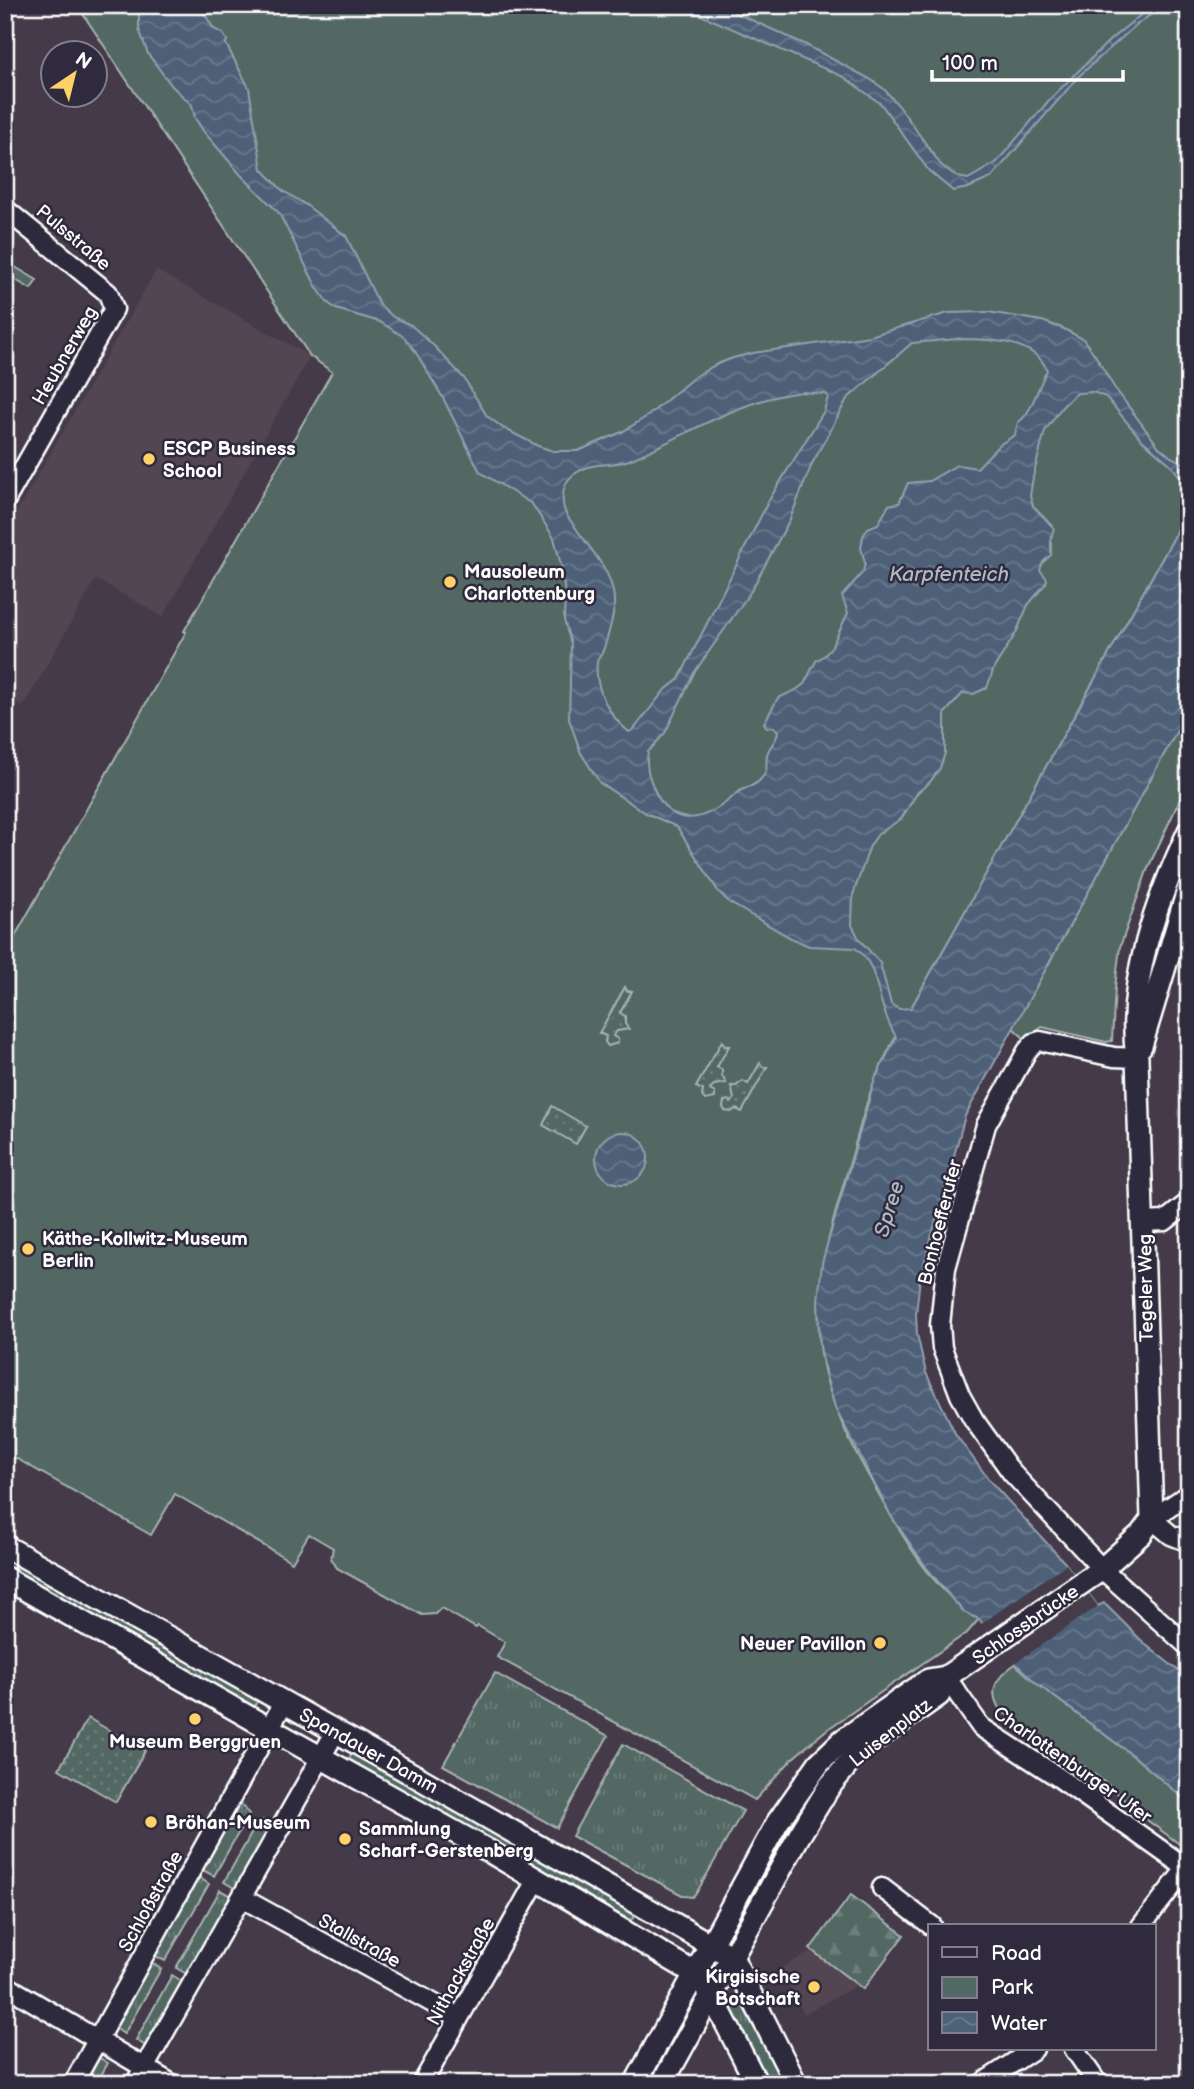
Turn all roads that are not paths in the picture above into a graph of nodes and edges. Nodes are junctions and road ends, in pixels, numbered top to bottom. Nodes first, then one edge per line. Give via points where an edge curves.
1 (5, 209) edge
2 (113, 301) joint
3 (5, 501) edge
4 (1189, 831) edge
5 (1189, 887) edge
6 (1137, 1058) junction
7 (1189, 1202) edge
8 (1144, 1223) junction
9 (1189, 1494) edge
10 (1152, 1518) junction
11 (1189, 1542) edge
12 (5, 1546) edge
13 (1102, 1569) junction
14 (5, 1578) edge
15 (1189, 1647) edge
16 (946, 1677) junction
17 (284, 1702) junction
18 (270, 1729) junction
19 (336, 1731) junction
20 (321, 1756) junction
21 (1187, 1870) edge
22 (537, 1879) junction
23 (882, 1888) dead end
24 (242, 1898) junction
25 (929, 1924) edge
26 (1143, 1924) edge
27 (712, 1944) junction
28 (732, 1956) junction
29 (696, 1974) junction
30 (5, 1984) edge
31 (711, 1994) junction
32 (458, 2017) junction
33 (98, 2040) junction
34 (1032, 2050) edge
35 (1075, 2050) edge
36 (145, 2066) junction
37 (72, 2084) edge
38 (135, 2084) edge
39 (172, 2084) edge
40 (422, 2084) edge
41 (635, 2084) edge
42 (662, 2084) edge
43 (757, 2084) edge
44 (796, 2084) edge
45 (981, 2084) edge
46 (1098, 2084) edge

1 - 2 street, Pulsstraße via 78,266
2 - 3 street, Heubnerweg via 114,309
4 - 6 main road, Tegeler Weg via 1163,886 1146,950 1135,1001
5 - 6 main road, Tegeler Weg
6 - 8 main road, Tegeler Weg
6 - 13 street, Bonhoefferufer via 1040,1041 1027,1051 986,1125 941,1297 942,1348 974,1420 1012,1473
7 - 8 street via 1165,1222
8 - 10 main road, Tegeler Weg
9 - 10 street
10 - 11 street via 1171,1535
10 - 13 main road, Schlossbrücke
12 - 17 main road, Spandauer Damm
13 - 15 street, Bonhoefferufer
13 - 16 main road, Schlossbrücke
14 - 18 main road, Spandauer Damm
16 - 21 street, Charlottenburger Ufer via 981,1727
16 - 27 main road, Luisenplatz via 928,1680 843,1740 820,1763 777,1823
16 - 28 main road, Luisenplatz via 939,1695 859,1751 838,1775
17 - 18 street, Schloßstraße
17 - 19 main road, Spandauer Damm
18 - 20 main road, Spandauer Damm
18 - 33 street, Schloßstraße
19 - 20 street
19 - 27 main road, Spandauer Damm
20 - 22 main road, Spandauer Damm
20 - 24 street
21 - 26 street
22 - 29 main road, Spandauer Damm
22 - 32 street, Nithackstraße
23 - 25 street
24 - 32 street, Stallstraße
24 - 36 street
27 - 28 main road, Spandauer Damm
27 - 29 main road, Luisenplatz
28 - 31 main road, Luisenplatz
28 - 44 main road
29 - 31 main road
29 - 41 main road, Luisenplatz
30 - 33 street
31 - 42 main road, Luisenplatz
31 - 43 main road
32 - 40 street, Nithackstraße
33 - 36 street
33 - 37 street, Schloßstraße
34 - 45 street
35 - 46 street
36 - 38 street
36 - 39 street

